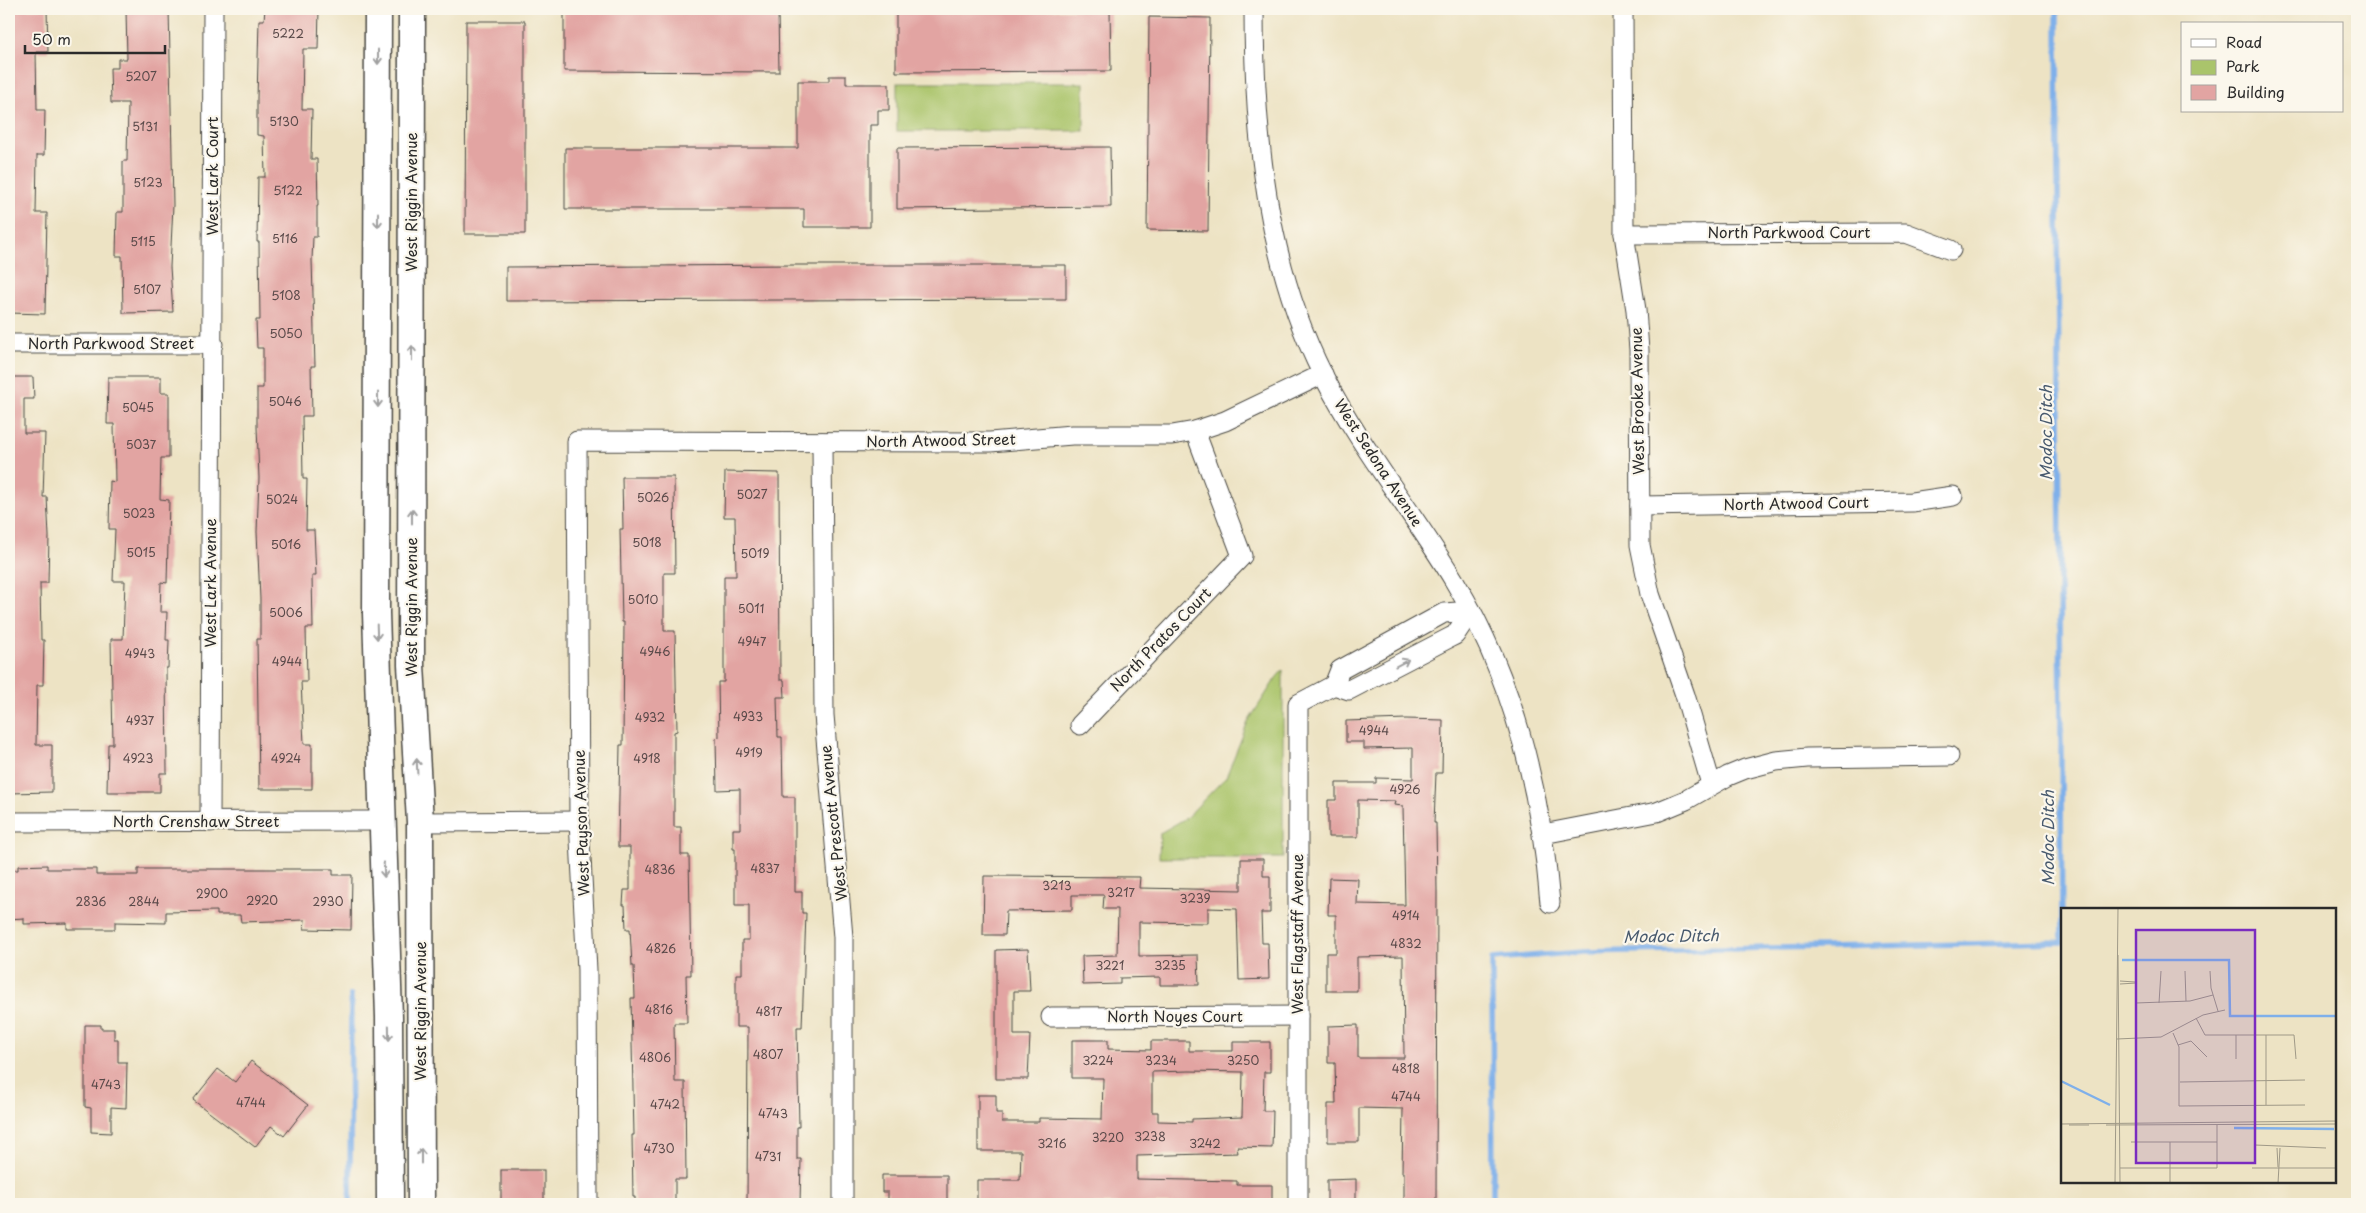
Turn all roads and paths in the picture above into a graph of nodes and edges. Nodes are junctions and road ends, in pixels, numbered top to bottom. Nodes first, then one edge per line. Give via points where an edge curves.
1 (213, 9) edge
2 (378, 9) edge
3 (412, 9) edge
4 (1254, 9) edge
5 (1623, 9) edge
6 (1624, 234) junction
7 (1951, 250) dead end
8 (9, 344) edge
9 (213, 344) junction
10 (1323, 374) junction
11 (1195, 431) junction
12 (577, 441) joint
13 (822, 442) junction
14 (1953, 496) dead end
15 (1640, 506) junction
16 (377, 548) junction
17 (1471, 611) junction
18 (1080, 725) dead end
19 (1949, 756) dead end
20 (1710, 784) junction
21 (382, 821) junction
22 (579, 821) junction
23 (9, 822) edge
24 (210, 822) junction
25 (420, 822) junction
26 (1543, 834) junction
27 (1550, 903) dead end
28 (1298, 1016) junction
29 (1051, 1017) dead end
30 (421, 1076) junction
31 (390, 1204) edge
32 (421, 1204) edge
33 (588, 1204) edge
34 (843, 1204) edge
35 (1298, 1204) edge

1 - 9 street, West Lark Court
2 -> 16 main road
25 -> 3 main road, West Riggin Avenue via 411,665
4 - 10 street, West Sedona Avenue via 1256,100 1266,191 1288,284
5 - 6 street, West Brooke Avenue
6 - 7 street, North Parkwood Court via 1906,233
6 - 15 street, West Brooke Avenue via 1640,350
8 - 9 street, North Parkwood Street
9 - 24 street, West Lark Avenue
10 - 11 street, North Atwood Street via 1225,421
10 - 17 street, West Sedona Avenue via 1363,445 1442,560
11 - 13 street, North Atwood Street via 1072,435 990,442
11 - 18 street, North Pratos Court via 1242,556
12 - 13 street, North Atwood Street
12 - 22 street, West Payson Avenue
13 - 34 street, West Prescott Avenue via 824,715 843,937
14 - 15 street, North Atwood Court via 1912,502
15 - 20 street, West Brooke Avenue via 1640,545 1650,594 1685,695
16 -> 21 main road
16 - 25 main road via 393,600 398,770 403,802 410,818
17 - 26 street, West Sedona Avenue via 1502,678 1518,725
17 - 28 street, West Flagstaff Avenue via 1456,635 1349,690 1334,685 1298,704
19 - 20 street via 1792,758 1745,769
20 - 26 street via 1686,800 1658,812
21 - 24 street, North Crenshaw Street
21 - 30 main road via 396,833 404,853 408,1044
21 -> 31 main road
22 - 25 street
22 - 33 street, West Payson Avenue via 587,934
23 - 24 street, North Crenshaw Street
25 - 30 main road, West Riggin Avenue
26 - 27 street, West Sedona Avenue
28 - 29 street, North Noyes Court
28 - 35 street, West Flagstaff Avenue
32 -> 30 main road, West Riggin Avenue

